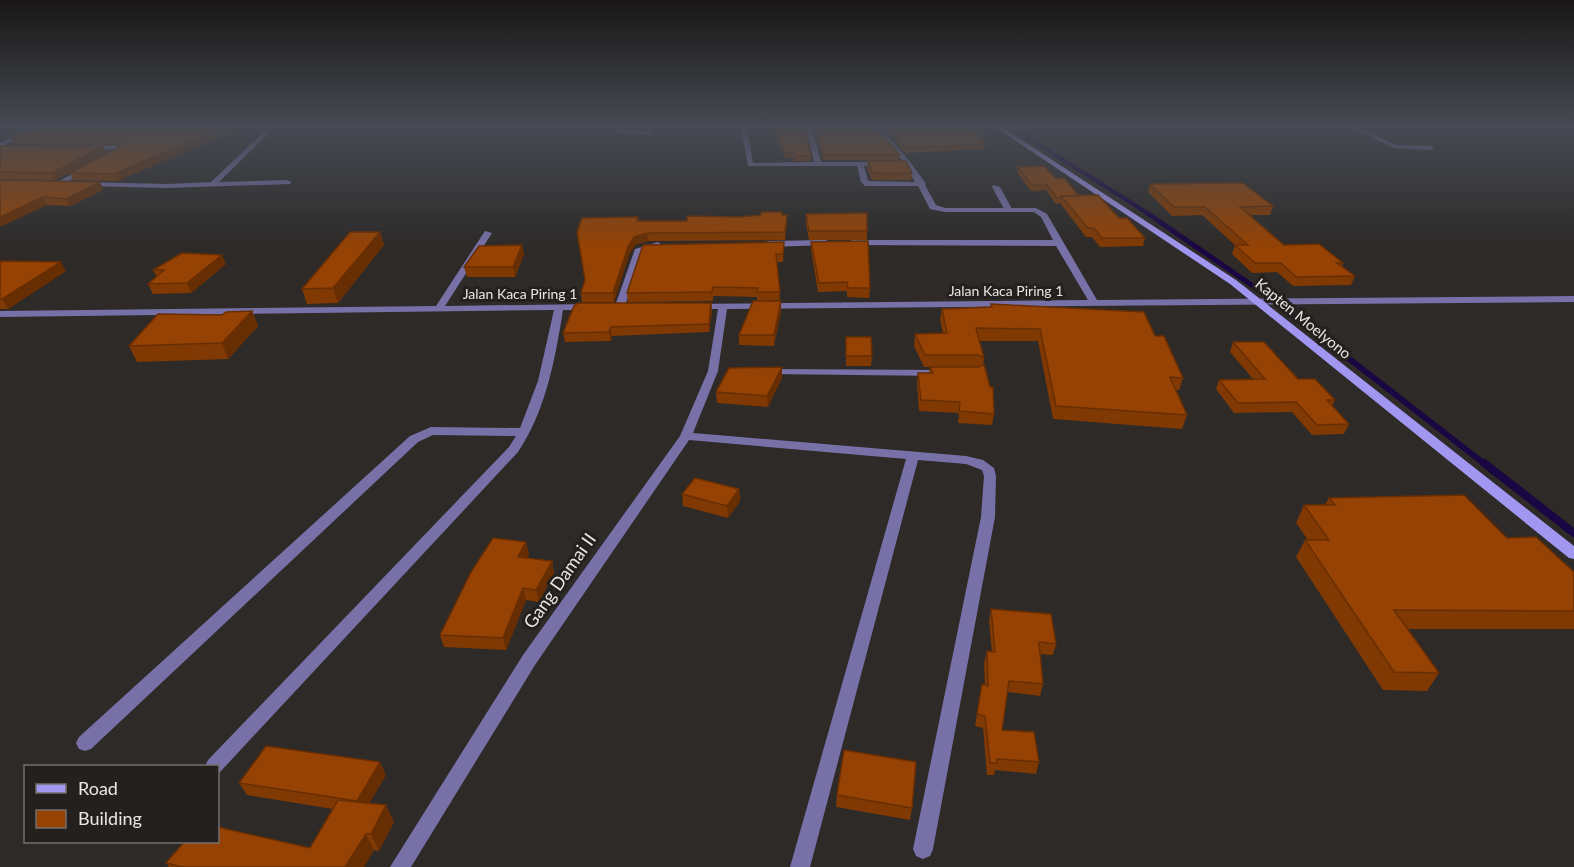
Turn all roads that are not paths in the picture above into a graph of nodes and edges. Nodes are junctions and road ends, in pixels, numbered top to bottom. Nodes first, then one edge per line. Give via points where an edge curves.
1 (230, 167) edge
2 (861, 167) edge
3 (911, 167) edge
4 (1060, 167) edge
5 (89, 168) edge
6 (287, 182) dead end
7 (47, 183) edge
8 (59, 183) junction
9 (214, 183) junction
10 (922, 184) junction
11 (996, 187) dead end
12 (1008, 209) junction
13 (488, 233) dead end
14 (1059, 243) junction
15 (668, 244) edge
16 (760, 244) edge
17 (1574, 299) edge
18 (1257, 302) junction
19 (1095, 304) junction
20 (610, 306) junction
21 (631, 306) edge
22 (689, 306) edge
23 (723, 306) junction
24 (559, 307) junction
25 (439, 308) junction
26 (0, 314) edge
27 (761, 372) edge
28 (952, 373) edge
29 (525, 432) junction
30 (686, 436) junction
31 (913, 456) junction
32 (1574, 554) edge
33 (84, 743) dead end
34 (214, 765) edge
35 (924, 849) dead end
36 (400, 867) edge
37 (800, 867) edge

1 - 9 street
2 - 10 street via 868,184
3 - 10 street
4 - 18 street, Kapten Moelyono via 1208,264
5 - 8 street
6 - 9 street
7 - 8 street
8 - 9 street
10 - 12 street via 930,204 938,209
11 - 12 street
12 - 14 street via 1041,213
13 - 25 street
14 - 16 street
14 - 19 street
15 - 20 street via 639,249
17 - 18 street, Jalan Kaca Piring 1
18 - 19 street, Jalan Kaca Piring 1
18 - 32 street, Kapten Moelyono
19 - 23 street, Jalan Kaca Piring 1
20 - 21 street, Jalan Kaca Piring 1
20 - 24 street, Jalan Kaca Piring 1
22 - 23 street, Jalan Kaca Piring 1
23 - 30 street, Gang Damai II via 719,371
24 - 25 street, Jalan Kaca Piring 1
24 - 29 street via 549,361
25 - 26 street, Jalan Kaca Piring 1
27 - 28 street
29 - 33 street via 440,430 419,435
29 - 34 street via 514,449
30 - 31 street
30 - 36 street, Gang Damai II via 529,660
31 - 35 street via 979,463 988,468 990,476 988,516
31 - 37 street

